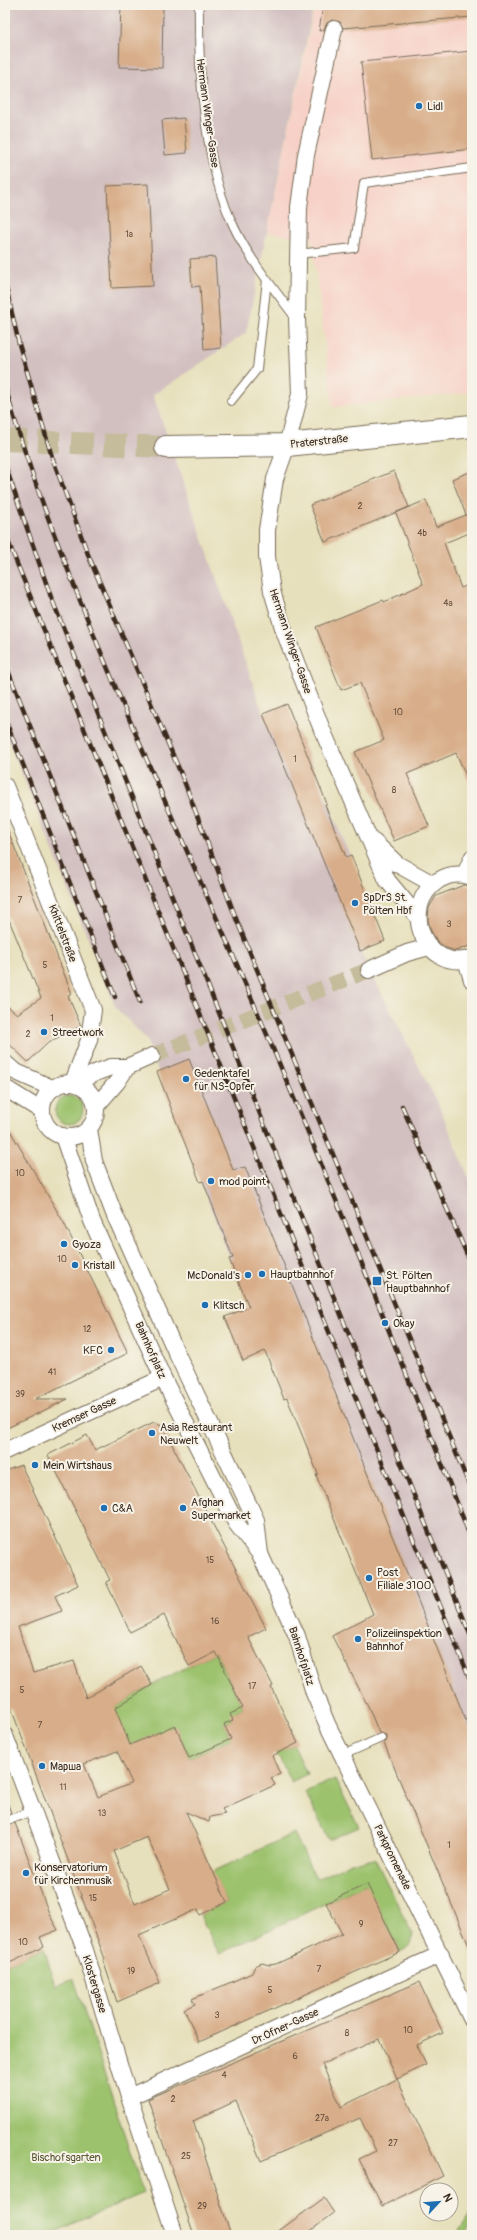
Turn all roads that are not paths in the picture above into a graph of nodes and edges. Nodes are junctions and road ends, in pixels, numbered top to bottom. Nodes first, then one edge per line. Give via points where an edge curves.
1 (199, 5) edge
2 (334, 29) dead end
3 (472, 168) edge
4 (297, 254) junction
5 (267, 280) junction
6 (297, 319) junction
7 (231, 401) dead end
8 (472, 426) edge
9 (287, 445) junction
10 (166, 448) tunnel mouth
11 (5, 786) edge
12 (369, 837) junction
13 (472, 858) edge
14 (468, 876) edge
15 (433, 884) junction
16 (417, 916) junction
17 (429, 947) junction
18 (469, 959) edge
19 (369, 970) tunnel mouth
20 (472, 980) edge
21 (152, 1056) tunnel mouth
22 (5, 1063) edge
23 (127, 1066) junction
24 (75, 1083) junction
25 (5, 1088) edge
26 (52, 1088) junction
27 (97, 1105) junction
28 (42, 1111) junction
29 (89, 1129) junction
30 (63, 1136) junction
31 (164, 1378) junction
32 (5, 1451) edge
33 (260, 1554) junction
34 (314, 1693) joint
35 (5, 1736) edge
36 (382, 1738) dead end
37 (343, 1755) junction
38 (33, 1811) junction
39 (5, 1821) edge
40 (441, 1954) junction
41 (472, 2020) edge
42 (129, 2097) junction
43 (175, 2235) edge

1 - 5 lane, Hermann Winger-Gasse via 205,113 217,181 230,218 250,256
2 - 4 street, Hermann Winger-Gasse via 306,155 299,207
3 - 4 lane via 364,183 354,248
4 - 6 street, Hermann Winger-Gasse
5 - 6 lane, Hermann Winger-Gasse
5 - 7 lane via 257,369
6 - 9 street, Hermann Winger-Gasse via 300,394
8 - 9 main road, Praterstraße
9 - 10 main road, Praterstraße
9 - 12 street, Hermann Winger-Gasse via 275,479 267,530 267,557 272,591 284,630 322,727
11 - 24 street, Khittelstraße via 93,1010 89,1040
12 - 15 street, Hermann Winger-Gasse via 397,864
12 - 16 street, Hermann Winger-Gasse via 387,880
13 - 14 street
14 - 15 street via 454,875
15 - 16 street via 419,904
16 - 17 street via 420,932
17 - 18 street via 452,960
17 - 19 street via 407,953
18 - 20 street
21 - 23 street
22 - 26 street via 14,1071
23 - 24 street via 111,1067
23 - 27 street
24 - 26 street via 62,1083
24 - 27 street via 91,1093
25 - 28 street
26 - 28 street via 42,1102
27 - 29 street via 95,1119
28 - 30 street via 48,1127
29 - 30 street via 82,1135
29 - 33 street, Bahnhofplatz via 94,1161 113,1210 181,1364 256,1520
30 - 31 street, Bahnhofplatz via 92,1221
31 - 32 street, Kremser Gasse
31 - 33 street, Bahnhofplatz via 236,1523
33 - 34 street, Bahnhofplatz via 297,1636
34 - 37 street, Parkpromenade
35 - 38 street, Klostergasse
36 - 37 lane
37 - 40 street, Parkpromenade
38 - 39 lane
38 - 42 street, Klostergasse via 85,1950
40 - 41 street, Parkpromenade
40 - 42 street, Dr.Ofner-Gasse
42 - 43 street, Klostergasse

